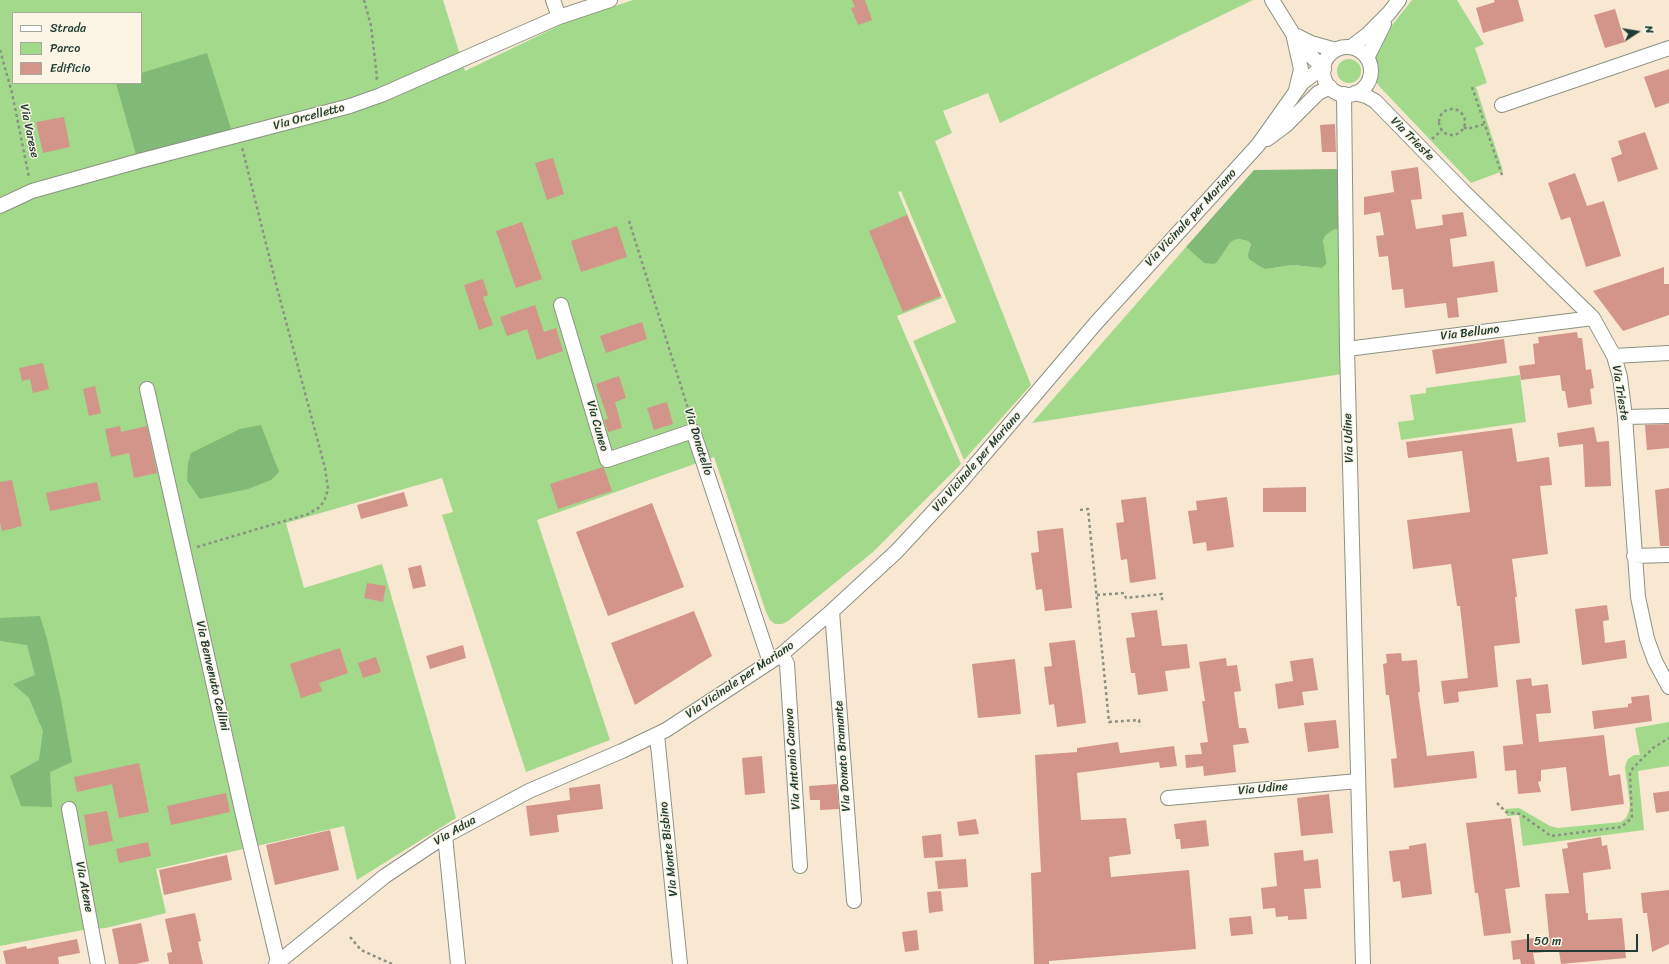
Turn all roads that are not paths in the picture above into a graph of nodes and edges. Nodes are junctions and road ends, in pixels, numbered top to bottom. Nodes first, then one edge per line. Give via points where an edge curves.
1 (553, 0) edge
2 (610, 0) edge
3 (1272, 0) edge
4 (1399, 0) edge
5 (1389, 13) junction
6 (559, 17) junction
7 (1293, 34) junction
8 (1351, 47) junction
9 (1669, 48) edge
10 (1336, 50) junction
11 (1367, 58) junction
12 (1324, 69) junction
13 (1370, 79) junction
14 (1330, 87) junction
15 (1296, 90) junction
16 (1349, 94) junction
17 (1308, 103) junction
18 (1502, 105) dead end
19 (1386, 114) junction
20 (1258, 146) junction
21 (0, 206) edge
22 (562, 305) dead end
23 (1593, 318) junction
24 (1347, 349) junction
25 (1669, 353) edge
26 (1614, 356) junction
27 (147, 389) dead end
28 (1669, 416) edge
29 (1625, 417) junction
30 (693, 431) joint
31 (1669, 555) edge
32 (1634, 556) junction
33 (832, 611) junction
34 (782, 654) junction
35 (770, 662) junction
36 (1669, 687) edge
37 (657, 734) junction
38 (1358, 781) junction
39 (1168, 798) dead end
40 (69, 809) dead end
41 (445, 836) junction
42 (800, 866) dead end
43 (854, 902) dead end
44 (277, 963) edge
45 (98, 964) edge
46 (458, 964) edge
47 (680, 964) edge
48 (1363, 964) edge

1 - 6 street
2 - 6 street, Via Orcelletto
3 - 7 street
4 - 5 street
5 - 8 street
5 - 11 street
6 - 21 street, Via Orcelletto via 350,106 139,161 32,192
7 - 10 street via 1311,43
7 - 12 street
7 - 15 street via 1301,70
8 - 10 street
8 - 11 street
9 - 18 street
10 - 12 street via 1328,58
11 - 13 street via 1370,64
12 - 14 street
12 - 15 street via 1315,73
13 - 16 street via 1366,85
13 - 19 street, Via Trieste via 1375,95
14 - 16 street
14 - 17 street via 1318,93
15 - 17 street
15 - 20 street
16 - 19 street, Via Trieste via 1366,96
16 - 24 street, Via Udine
17 - 20 street via 1286,125
19 - 23 street, Via Trieste
20 - 33 street, Via Vicinale per Mariano via 1096,323 938,508 897,551
22 - 30 street, Via Cuneo via 607,460
23 - 24 street, Via Belluno
23 - 26 street, Via Trieste
24 - 38 street, Via Udine
25 - 26 street
26 - 29 street, Via Trieste via 1620,377
27 - 44 street, Via Benvenuto Cellini
28 - 29 street
29 - 32 street, Via Trieste
30 - 35 street, Via Donatello
31 - 32 street
32 - 36 street, Via Trieste via 1642,619 1655,661
33 - 34 street, Via Vicinale per Mariano
33 - 43 street, Via Donato Bramante
34 - 35 street, Via Vicinale per Mariano
34 - 42 street, Via Antonio Canova via 787,664
35 - 37 street, Via Vicinale per Mariano
37 - 41 street, Via Adua via 529,791
37 - 47 street, Via Monte Bisbino
38 - 39 street, Via Udine
38 - 48 street, Via Udine
40 - 45 street, Via Atene
41 - 44 street, Via Adua via 385,876
41 - 46 street

